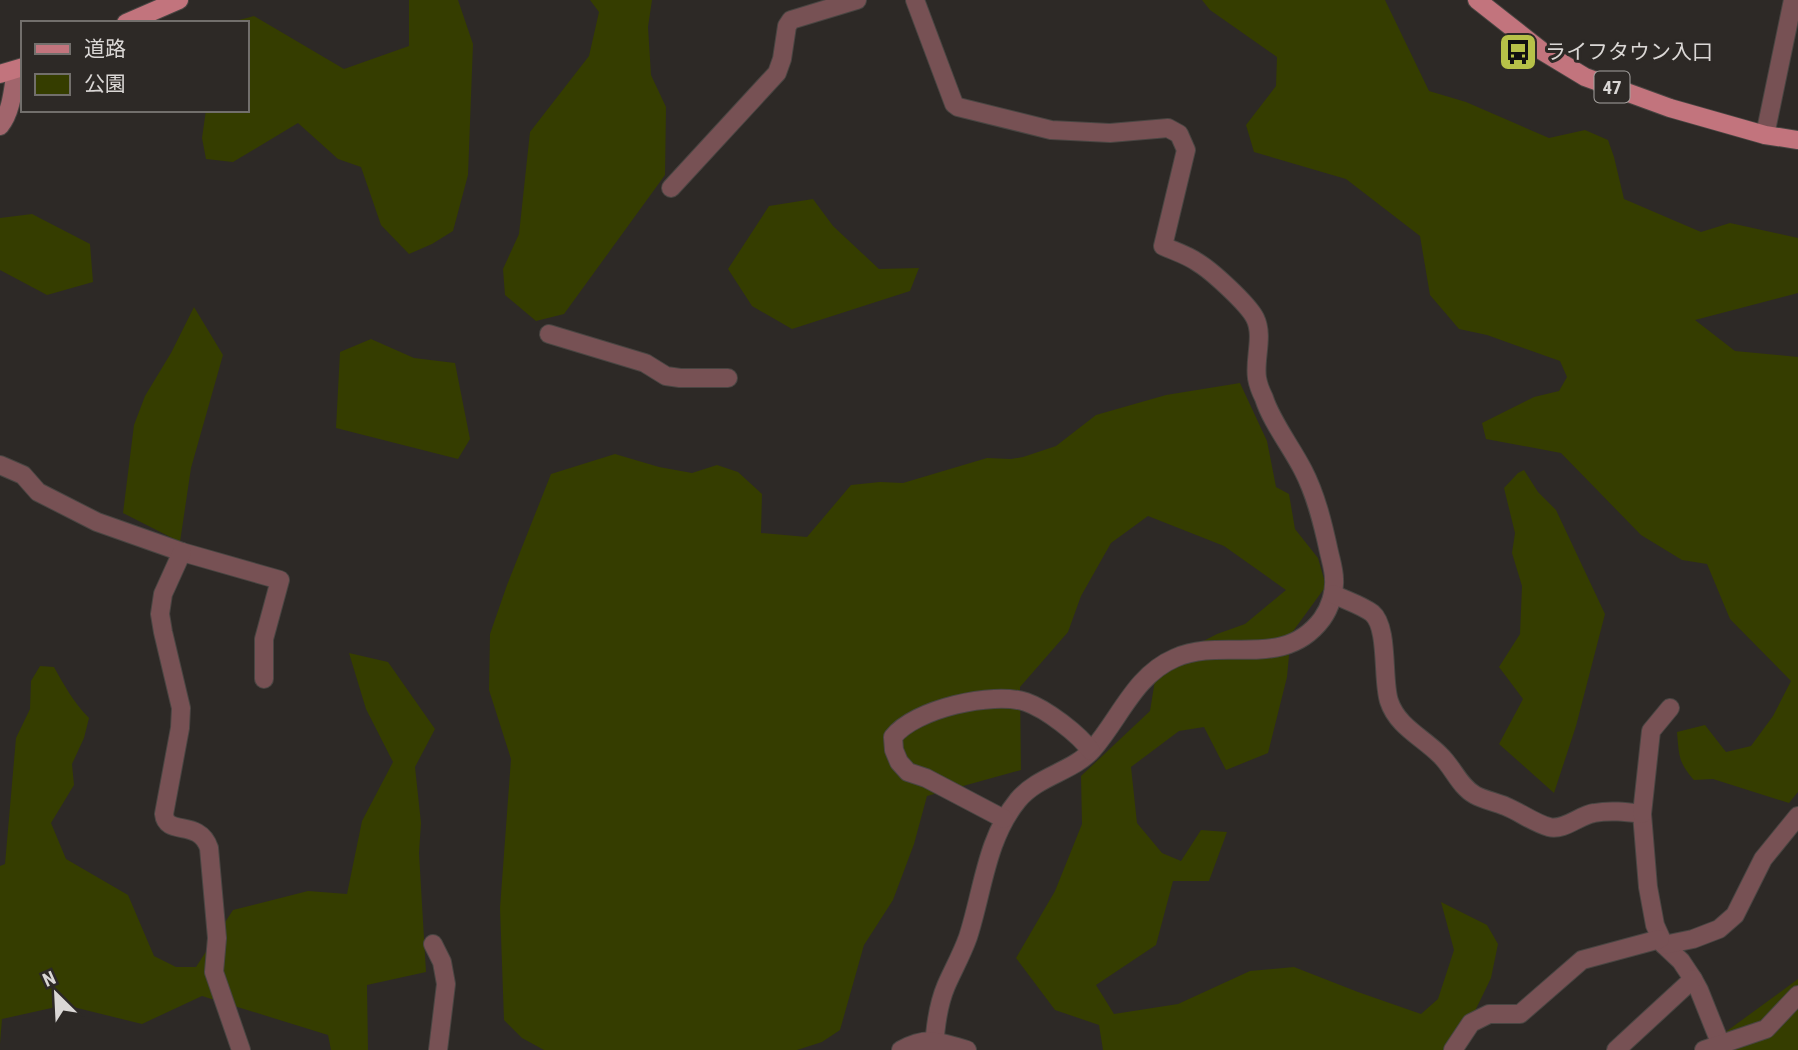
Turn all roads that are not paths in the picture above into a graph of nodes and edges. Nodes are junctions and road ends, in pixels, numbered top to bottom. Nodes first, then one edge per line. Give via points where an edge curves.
1 (179, 0) edge
2 (857, 0) edge
3 (915, 0) edge
4 (1477, 0) edge
5 (1793, 0) edge
6 (818, 6) edge
7 (131, 21) edge
8 (13, 70) edge
9 (0, 126) edge
10 (1765, 135) junction
11 (1798, 140) edge
12 (671, 188) dead end
13 (549, 334) dead end
14 (728, 378) dead end
15 (0, 465) edge
16 (182, 552) junction
17 (1333, 594) junction
18 (264, 679) dead end
19 (1670, 708) dead end
20 (1091, 751) junction
21 (1642, 814) junction
22 (1798, 816) edge
23 (1004, 818) junction
24 (1662, 942) junction
25 (433, 944) dead end
26 (1693, 979) junction
27 (1798, 995) edge
28 (934, 1046) edge
29 (1713, 1047) edge
30 (241, 1050) edge
31 (438, 1050) edge
32 (901, 1050) edge
33 (967, 1050) edge
34 (1453, 1050) edge
35 (1616, 1050) edge

1 - 7 main road
2 - 6 street
3 - 17 street via 958,107 1051,130 1110,133 1168,128 1179,134 1186,150 1163,246 1197,262 1255,319 1257,377 1265,402 1314,496 1335,577
4 - 10 main road, 47 via 1542,51 1585,76 1670,108
5 - 10 street
6 - 12 street via 791,20 777,73
8 - 9 main road via 10,105
10 - 11 main road, 47
13 - 14 street via 645,363 666,376
15 - 16 street via 23,475 37,492 97,522
16 - 18 street via 280,580 264,639
16 - 30 street via 163,594 160,614 181,708 164,820 206,839 217,938 214,972
17 - 20 street via 1324,616 1302,639 1268,649 1196,652 1155,669
17 - 21 street via 1377,619 1389,702 1395,715 1442,757 1474,795 1549,827 1558,828 1590,814
19 - 21 street via 1651,731
20 - 23 street via 1034,785
20 - 23 street via 1083,740 1023,701 993,699 924,714 893,737 899,762 908,772
21 - 24 street via 1648,887 1654,925
22 - 24 street via 1763,859 1735,915 1719,929 1693,939
23 - 28 street via 968,937 944,989
24 - 26 street
24 - 34 street via 1582,960 1520,1014 1489,1014 1471,1023
25 - 31 street via 443,962 446,984
26 - 29 street
26 - 35 street
27 - 29 street via 1766,1029
28 - 32 street via 915,1042
28 - 33 street

